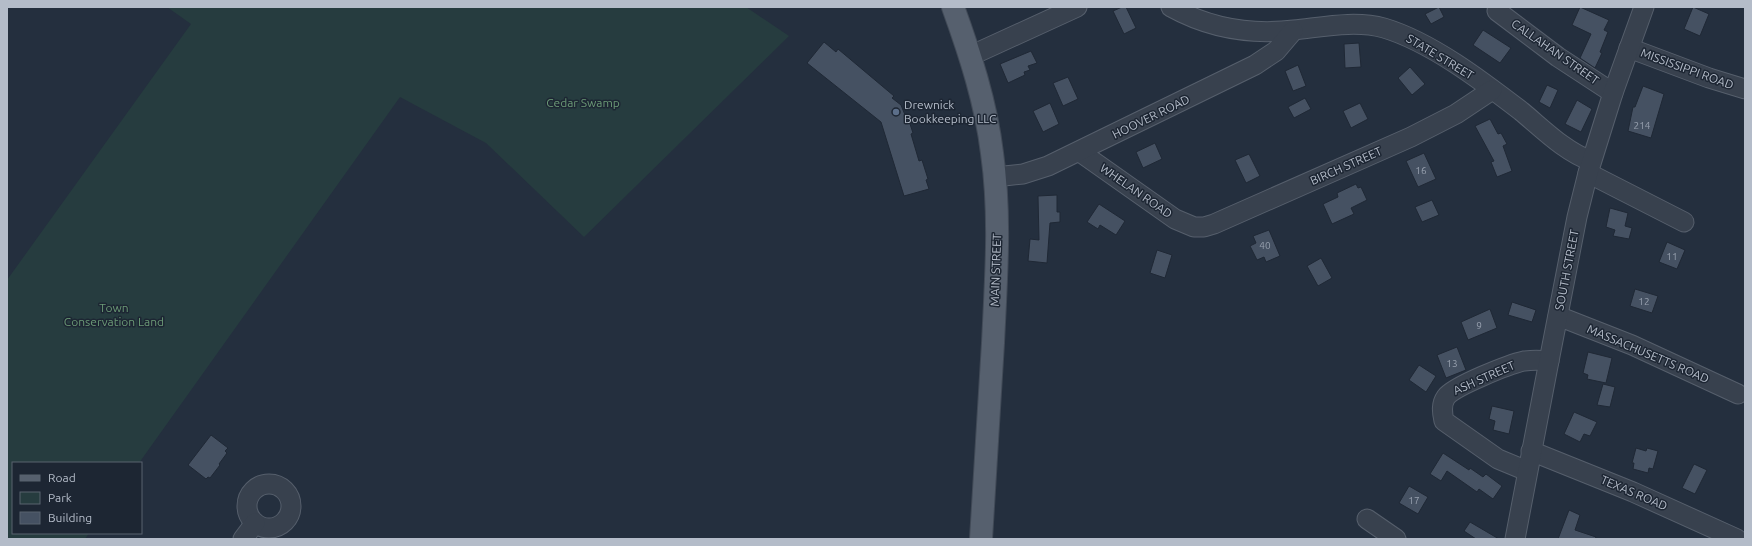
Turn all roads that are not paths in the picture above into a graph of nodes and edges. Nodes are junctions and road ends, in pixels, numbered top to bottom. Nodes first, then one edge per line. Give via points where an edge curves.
1 (953, 7) edge
2 (1077, 7) edge
3 (1171, 7) edge
4 (1644, 7) edge
5 (1499, 9) edge
6 (1293, 31) junction
7 (1629, 48) junction
8 (970, 56) junction
9 (1745, 89) edge
10 (1492, 90) junction
11 (1613, 93) junction
12 (1080, 152) junction
13 (1590, 167) junction
14 (995, 177) junction
15 (1684, 222) dead end
16 (1194, 227) joint
17 (1558, 316) junction
18 (1548, 361) junction
19 (1738, 394) dead end
20 (1531, 451) junction
21 (1527, 471) junction
22 (1367, 519) dead end
23 (255, 523) dead end
24 (243, 539) edge
25 (981, 539) edge
26 (1396, 539) edge
27 (1514, 539) edge
28 (1737, 539) edge

1 - 8 main road, MAIN STREET
2 - 8 street
3 - 6 street, STATE STREET via 1194,18 1233,29
4 - 7 street, SOUTH STREET
5 - 11 street, CALLAHAN STREET via 1558,57
6 - 10 street, STATE STREET via 1348,25 1383,28 1401,34 1438,54
6 - 12 street, HOOVER ROAD via 1276,51 1255,66
7 - 9 street, MISSISSIPPI ROAD
7 - 11 street, SOUTH STREET
8 - 14 main road, MAIN STREET via 988,128
10 - 13 street, STATE STREET
10 - 16 street, BIRCH STREET via 1456,114 1411,137 1214,224
11 - 13 street, SOUTH STREET
12 - 14 street, HOOVER ROAD via 1035,172
12 - 16 street, WHELAN ROAD via 1174,219
13 - 15 street, STATE STREET
13 - 17 street, SOUTH STREET
14 - 25 main road, MAIN STREET via 998,219 997,272
17 - 18 street, SOUTH STREET
17 - 19 street, MASSACHUSETTS ROAD via 1632,345
18 - 20 street, SOUTH STREET
18 - 21 street, ASH STREET via 1524,361 1456,388 1443,404 1444,420 1498,459
20 - 21 street, SOUTH STREET
20 - 28 street, TEXAS ROAD via 1633,492
21 - 27 street, SOUTH STREET
22 - 26 street
23 - 24 street

